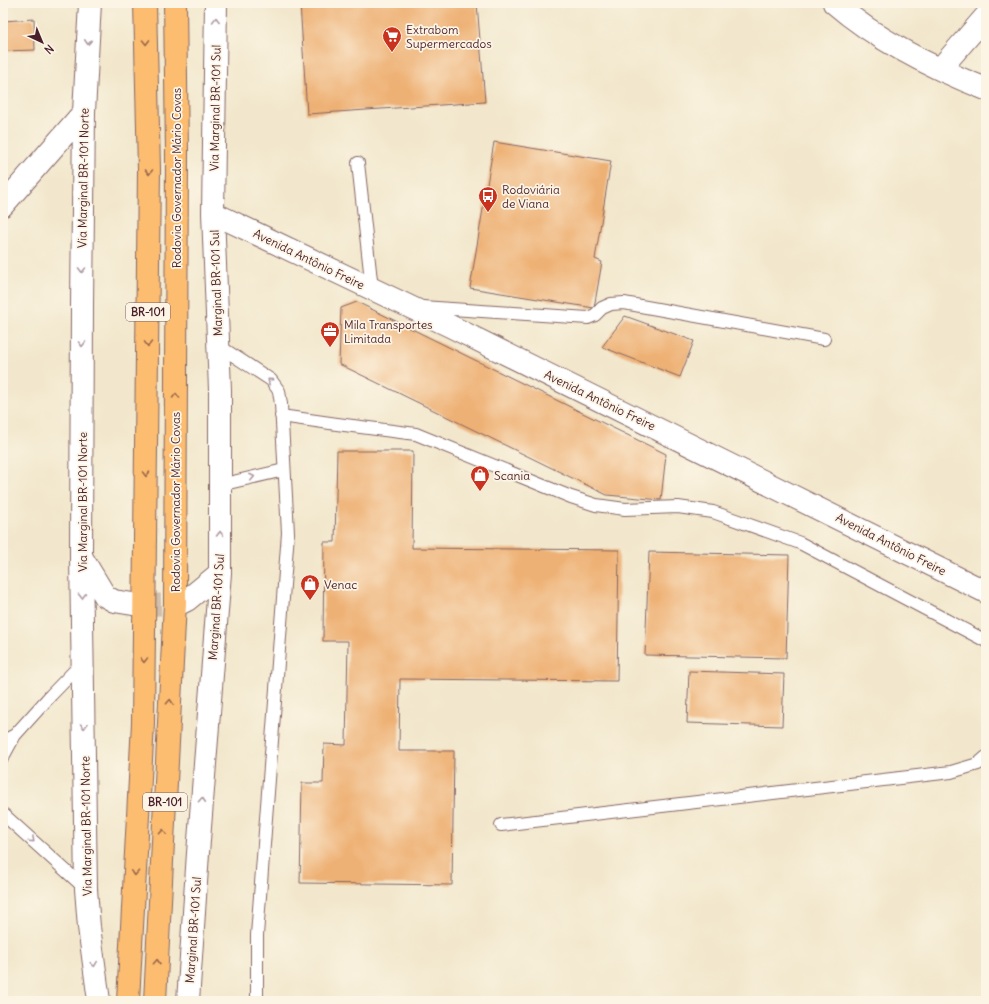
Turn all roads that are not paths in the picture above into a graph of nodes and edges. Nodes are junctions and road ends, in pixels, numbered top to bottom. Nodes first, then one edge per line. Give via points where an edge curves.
1 (90, 3) edge
2 (145, 3) edge
3 (174, 3) edge
4 (216, 3) edge
5 (834, 3) edge
6 (986, 16) edge
7 (940, 70) junction
8 (986, 89) edge
9 (84, 112) junction
10 (358, 163) dead end
11 (3, 205) edge
12 (213, 213) junction
13 (372, 289) junction
14 (407, 306) junction
15 (824, 339) dead end
16 (219, 346) junction
17 (281, 416) junction
18 (284, 470) junction
19 (220, 485) junction
20 (81, 557) junction
21 (220, 573) junction
22 (986, 592) edge
23 (178, 604) tunnel mouth
24 (139, 605) tunnel mouth
25 (986, 641) edge
26 (83, 663) junction
27 (15, 735) junction
28 (3, 741) edge
29 (3, 757) edge
30 (986, 757) edge
31 (3, 814) edge
32 (501, 825) dead end
33 (86, 889) junction
34 (99, 1001) edge
35 (128, 1001) edge
36 (155, 1001) edge
37 (188, 1001) edge
38 (257, 1001) edge

1 -> 9 street, Via Marginal BR-101 Norte
2 -> 35 highway, BR-101 via 149,170 143,723
36 -> 3 highway, Rodovia Governador Mário Covas / BR-101 via 175,603 177,153
12 -> 4 street, Via Marginal BR-101 Sul
5 - 7 street via 866,28
6 - 7 street
7 - 8 street
9 - 11 street
9 -> 20 street, Via Marginal BR-101 Norte
10 - 13 lane
12 - 13 street, Avenida Antônio Freire
12 - 16 street, Marginal BR-101 Sul
13 - 14 street, Avenida Antônio Freire
14 - 15 lane via 588,318 611,304 624,303
14 - 22 street, Avenida Antônio Freire
17 -> 16 lane via 279,391 271,380
16 - 19 street, Marginal BR-101 Sul
17 - 18 lane
17 - 25 lane via 416,434 596,505 625,509 678,507 712,512 800,543
19 -> 18 lane
18 - 38 lane via 288,533 258,935
21 -> 19 street, Marginal BR-101 Sul
20 - 24 street via 105,596 114,601
20 -> 26 street, Via Marginal BR-101 Norte
21 - 23 street via 187,600
37 -> 21 street, Marginal BR-101 Sul
26 - 27 lane
26 -> 33 street, Via Marginal BR-101 Norte
27 - 28 lane
27 - 29 lane
30 - 32 lane via 978,764 951,772
31 -> 33 lane
33 -> 34 street, Via Marginal BR-101 Norte

